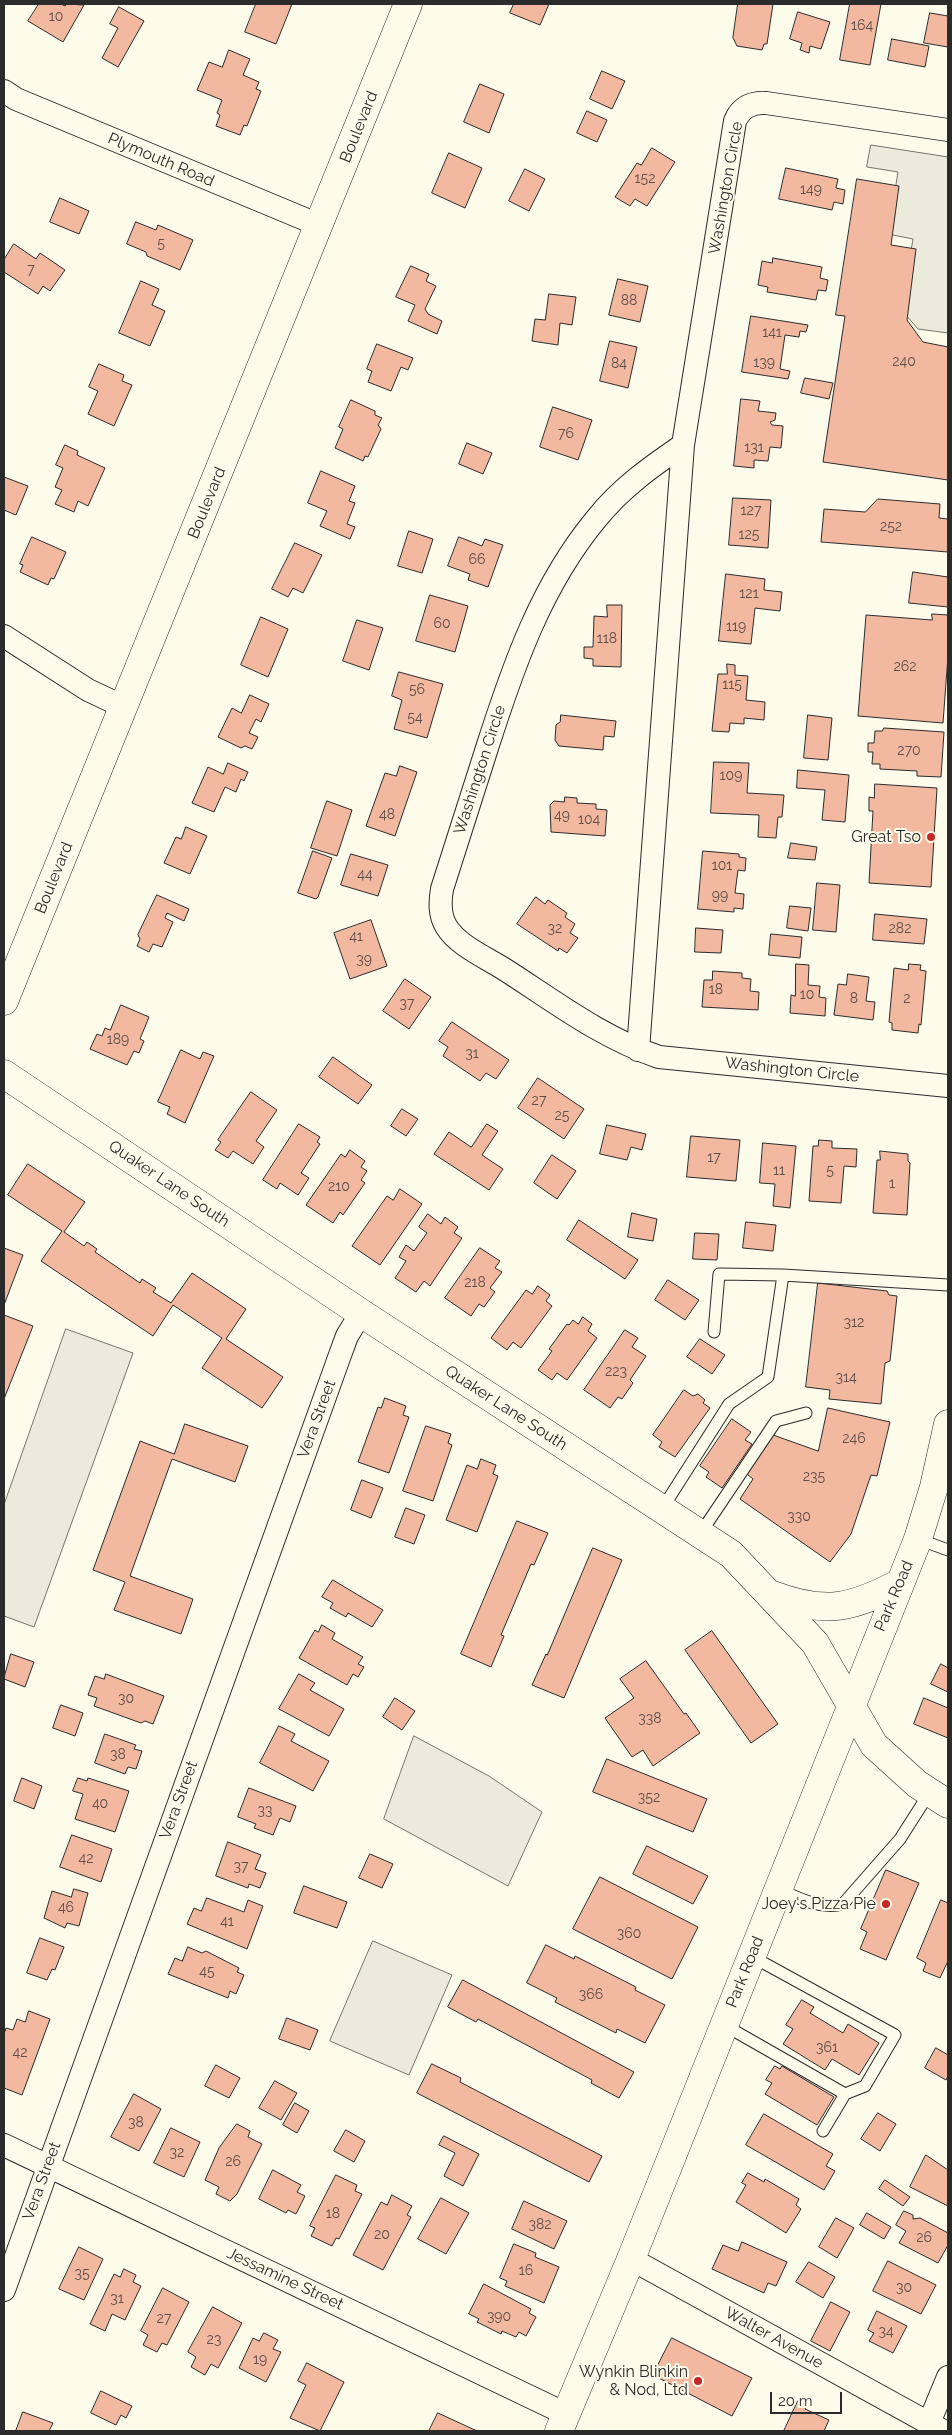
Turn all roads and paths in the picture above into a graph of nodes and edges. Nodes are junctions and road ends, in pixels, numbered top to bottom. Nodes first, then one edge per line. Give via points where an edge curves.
1 (408, 4) edge
2 (4, 91) edge
3 (948, 130) edge
4 (319, 225) junction
5 (683, 445) junction
6 (4, 636) edge
7 (124, 707) junction
8 (4, 1001) edge
9 (638, 1050) junction
10 (4, 1074) edge
11 (948, 1086) edge
12 (783, 1276) junction
13 (948, 1284) edge
14 (361, 1313) junction
15 (714, 1332) dead end
16 (806, 1413) dead end
17 (948, 1424) edge
18 (662, 1510) junction
19 (700, 1534) junction
20 (918, 1539) junction
21 (948, 1550) edge
22 (900, 1583) junction
23 (771, 1594) junction
24 (850, 1707) junction
25 (939, 1798) edge
26 (778, 1889) junction
27 (751, 1956) junction
28 (724, 2025) junction
29 (845, 2094) junction
30 (823, 2131) dead end
31 (4, 2145) edge
32 (47, 2166) junction
33 (631, 2259) junction
34 (4, 2290) edge
35 (948, 2378) edge
36 (562, 2423) edge
37 (936, 2427) edge

1 - 4 main road, Boulevard
2 - 4 street, Plymouth Road
3 - 5 street, Washington Circle via 766,102 747,106 738,114
4 - 7 main road, Boulevard
5 - 9 street, Washington Circle
5 - 9 street, Washington Circle via 641,474 597,518 560,572 532,622 513,666 440,901 441,914 454,936 598,1029
6 - 7 street via 88,690
7 - 8 main road, Boulevard
9 - 11 street, Washington Circle via 659,1057
10 - 14 main road, Quaker Lane South
12 - 13 lane
12 - 15 lane via 719,1274
12 - 18 lane via 768,1377 729,1404
14 - 18 main road, Quaker Lane South
14 - 32 street, Vera Street via 347,1336
16 - 19 lane via 776,1421
17 - 20 main road, Park Road via 936,1494
18 - 19 main road, Quaker Lane South
19 - 23 main road, Quaker Lane South via 731,1554
20 - 21 lane
20 - 22 main road, Park Road
22 - 23 main road via 869,1599 821,1607 801,1606
22 - 24 main road, Park Road
23 - 24 main road, Quaker Lane South via 815,1643
24 - 25 main road, Quaker Lane South via 874,1745
24 - 26 main road, Park Road
25 - 26 lane via 843,1904 832,1906 806,1901
26 - 27 main road, Park Road
27 - 28 main road, Park Road
27 - 29 lane via 895,2035 865,2086
28 - 29 lane
28 - 33 main road, Park Road
29 - 30 lane
31 - 32 street, Jessamine Street
32 - 34 street, Vera Street
32 - 36 street, Jessamine Street
33 - 36 main road, Park Road
33 - 37 street, Walter Avenue
35 - 37 street

